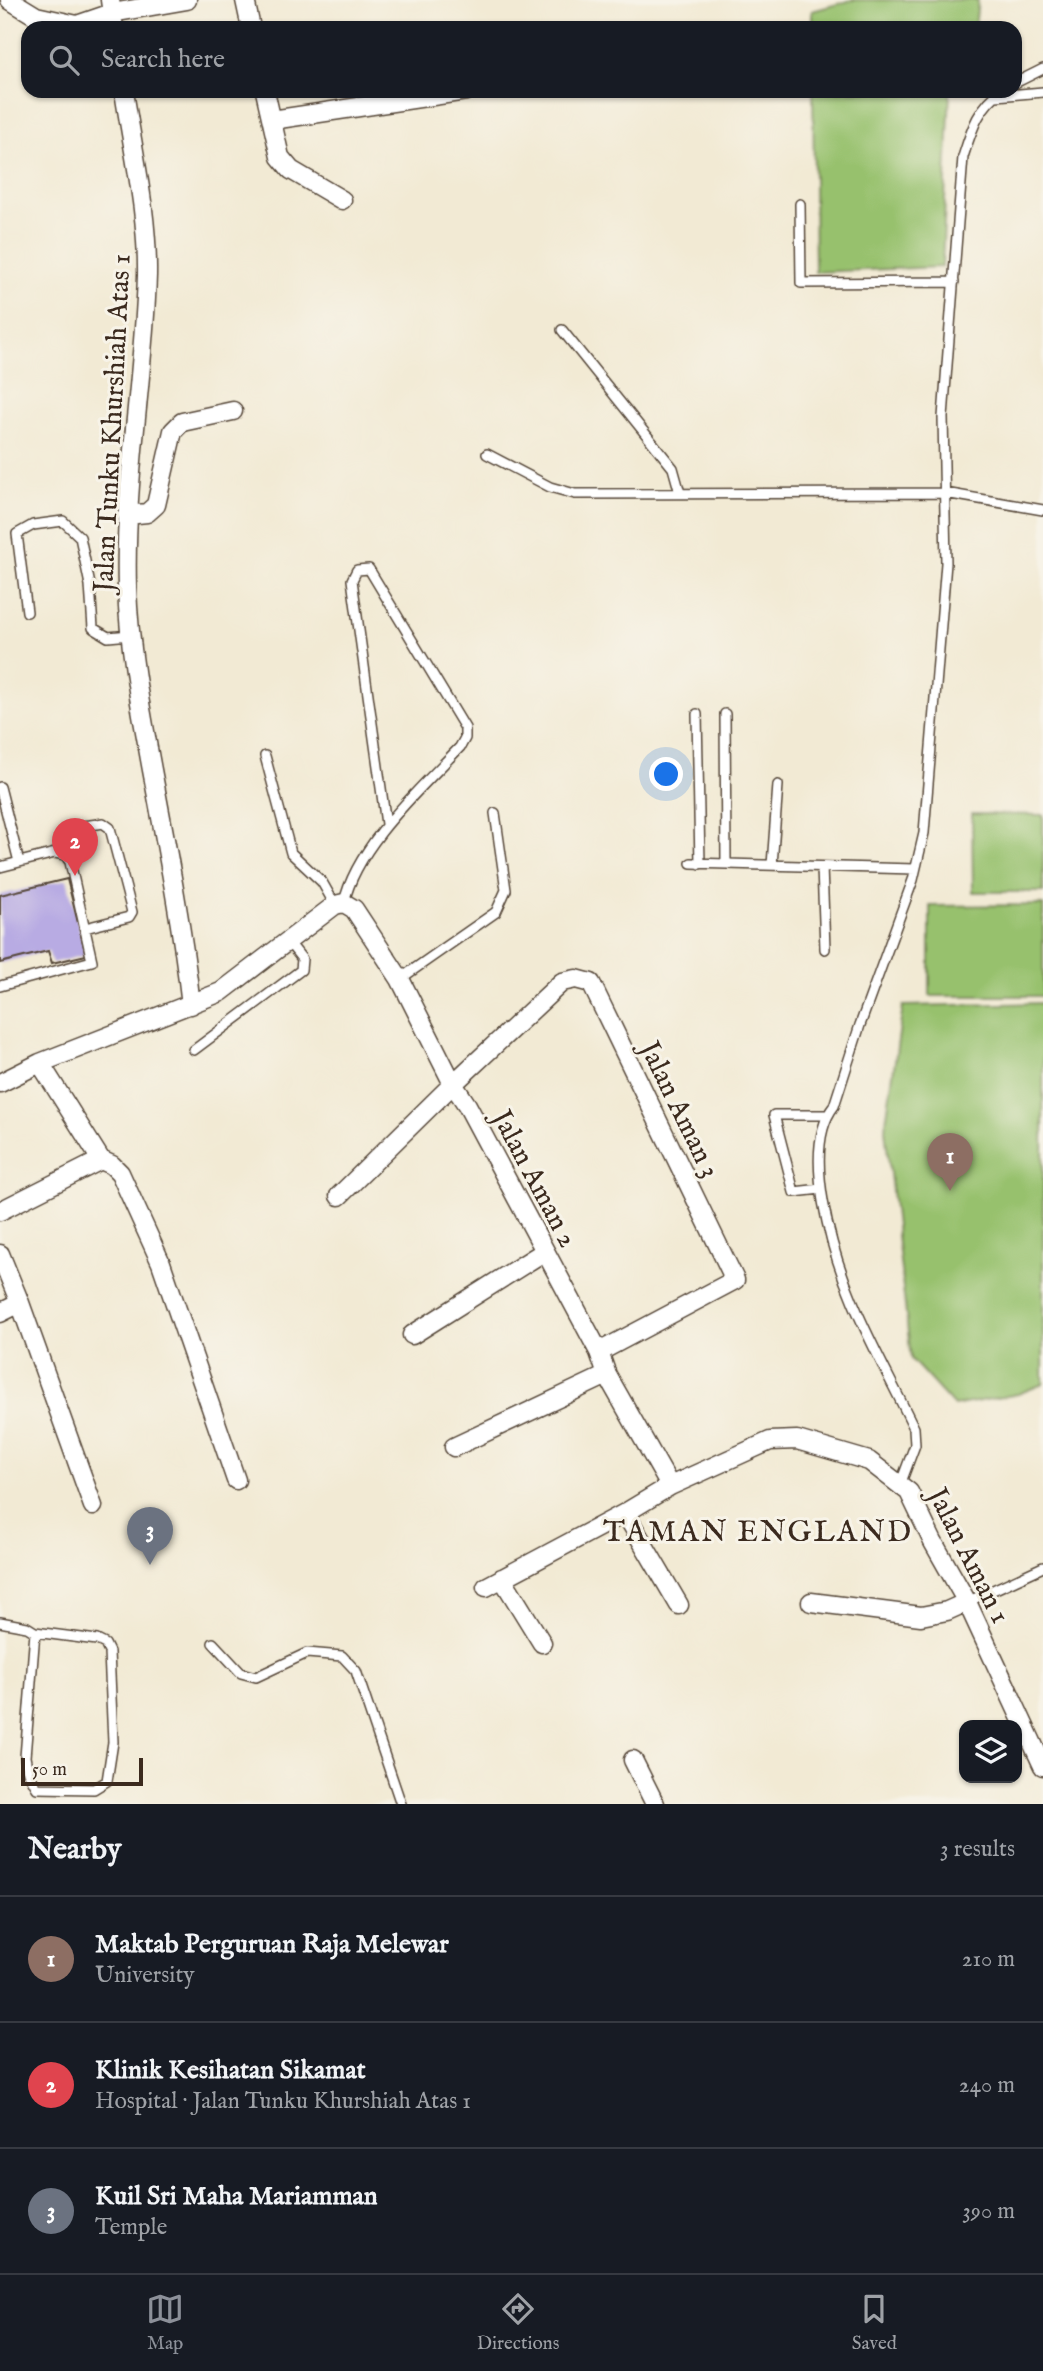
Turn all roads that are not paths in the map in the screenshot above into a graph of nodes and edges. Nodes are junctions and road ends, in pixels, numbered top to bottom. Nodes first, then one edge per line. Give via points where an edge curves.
1 (10, 0) edge
2 (187, 0) edge
3 (245, 0) edge
4 (112, 14) edge
5 (59, 21) edge
6 (90, 21) edge
7 (250, 21) edge
8 (1043, 69) edge
9 (1022, 80) edge
10 (1022, 92) edge
11 (1043, 92) edge
12 (125, 98) edge
13 (267, 98) edge
14 (419, 98) edge
15 (994, 98) edge
16 (272, 120) junction
17 (342, 200) dead end
18 (800, 204) dead end
19 (954, 282) junction
20 (562, 330) dead end
21 (233, 411) dead end
22 (487, 454) dead end
23 (680, 493) junction
24 (945, 493) junction
25 (1043, 510) edge
26 (127, 515) junction
27 (27, 612) dead end
28 (130, 635) junction
29 (697, 714) dead end
30 (725, 714) dead end
31 (265, 756) dead end
32 (778, 785) dead end
33 (0, 787) edge
34 (495, 813) dead end
35 (386, 824) junction
36 (61, 853) junction
37 (19, 862) junction
38 (726, 864) junction
39 (772, 865) junction
40 (0, 867) edge
41 (822, 867) junction
42 (915, 869) junction
43 (340, 904) junction
44 (85, 928) junction
45 (287, 940) junction
46 (825, 949) dead end
47 (400, 979) junction
48 (0, 986) edge
49 (191, 1005) junction
50 (194, 1050) dead end
51 (40, 1063) junction
52 (0, 1083) edge
53 (453, 1084) junction
54 (827, 1115) junction
55 (101, 1160) junction
56 (821, 1189) junction
57 (338, 1196) dead end
58 (0, 1211) edge
59 (545, 1251) junction
60 (0, 1254) edge
61 (20, 1303) junction
62 (0, 1313) edge
63 (412, 1335) dead end
64 (598, 1352) junction
65 (607, 1375) junction
66 (454, 1447) dead end
67 (236, 1480) dead end
68 (900, 1485) junction
69 (670, 1486) junction
70 (93, 1506) dead end
71 (625, 1513) junction
72 (1043, 1567) edge
73 (502, 1578) junction
74 (486, 1587) dead end
75 (810, 1602) dead end
76 (967, 1602) junction
77 (679, 1605) dead end
78 (0, 1622) edge
79 (35, 1632) junction
80 (213, 1643) dead end
81 (542, 1643) dead end
82 (633, 1760) dead end
83 (1043, 1766) edge
84 (401, 1804) edge
85 (655, 1804) edge

1 - 5 street via 36,16
2 - 4 street
3 - 7 street
4 - 6 street
8 - 9 lane
10 - 11 lane
12 - 26 street, Jalan Tunku Khurshiah Atas 1 via 147,274
13 - 16 street
14 - 16 street
15 - 19 lane via 975,121 963,157
16 - 17 street via 280,157 291,170
18 - 19 lane via 801,283
19 - 24 lane via 943,417
20 - 23 lane via 673,468
21 - 26 street via 176,426 156,505 147,513
22 - 23 lane via 550,487 575,494
23 - 24 lane
24 - 25 lane
24 - 42 lane via 940,652 924,833
26 - 28 street, Jalan Tunku Khurshiah Atas 1
27 - 28 lane via 17,534 33,525 63,521 80,537 93,628 108,637
28 - 49 street, Jalan Tunku Khurshiah Atas 1
29 - 38 lane via 696,864
30 - 38 lane
31 - 43 lane via 291,853
32 - 39 lane
33 - 37 lane
34 - 47 lane via 506,891 496,912
35 - 35 lane via 460,747 465,728 369,569 357,570 352,580
35 - 43 lane
36 - 37 lane
36 - 44 lane via 70,862
36 - 44 lane via 71,830 103,823 110,828 132,912
37 - 40 lane
38 - 39 lane
39 - 41 lane
41 - 42 lane
41 - 46 lane
42 - 54 lane via 835,1106
43 - 45 street
43 - 47 street, Jalan Aman 2 via 354,909
44 - 48 lane via 92,961
45 - 49 street via 221,992
45 - 50 lane via 302,959 301,970
47 - 53 street, Jalan Aman 2
49 - 51 street
51 - 52 street
51 - 55 street
53 - 57 street
53 - 59 street, Jalan Aman 2
53 - 64 street, Jalan Aman 3 via 562,982 591,983 735,1280
54 - 56 lane via 819,1142
54 - 56 lane via 774,1115 794,1192
55 - 58 street
55 - 67 street via 120,1173 161,1263
56 - 68 lane via 852,1302 914,1428 915,1446
59 - 63 street
59 - 64 street, Jalan Aman 2
60 - 61 street
61 - 62 street
61 - 70 street
64 - 65 street, Jalan Aman 2
65 - 66 street
65 - 69 street, Jalan Aman 2
68 - 69 street, Jalan Aman 1 via 869,1461 797,1440 770,1441
68 - 76 street, Jalan Aman 1 via 909,1492
69 - 71 street, Jalan Aman 1
71 - 73 street, Jalan Aman 1
71 - 77 street
72 - 76 lane
73 - 74 street, Jalan Aman 1
73 - 81 street
75 - 76 street via 921,1616
76 - 83 street, Jalan Aman 1
78 - 79 lane
79 - 79 lane via 97,1640 109,1652 113,1742 107,1781 94,1789 37,1788 28,1772 25,1757
80 - 84 lane via 241,1673 256,1677 307,1653 342,1656 356,1671
82 - 85 street

